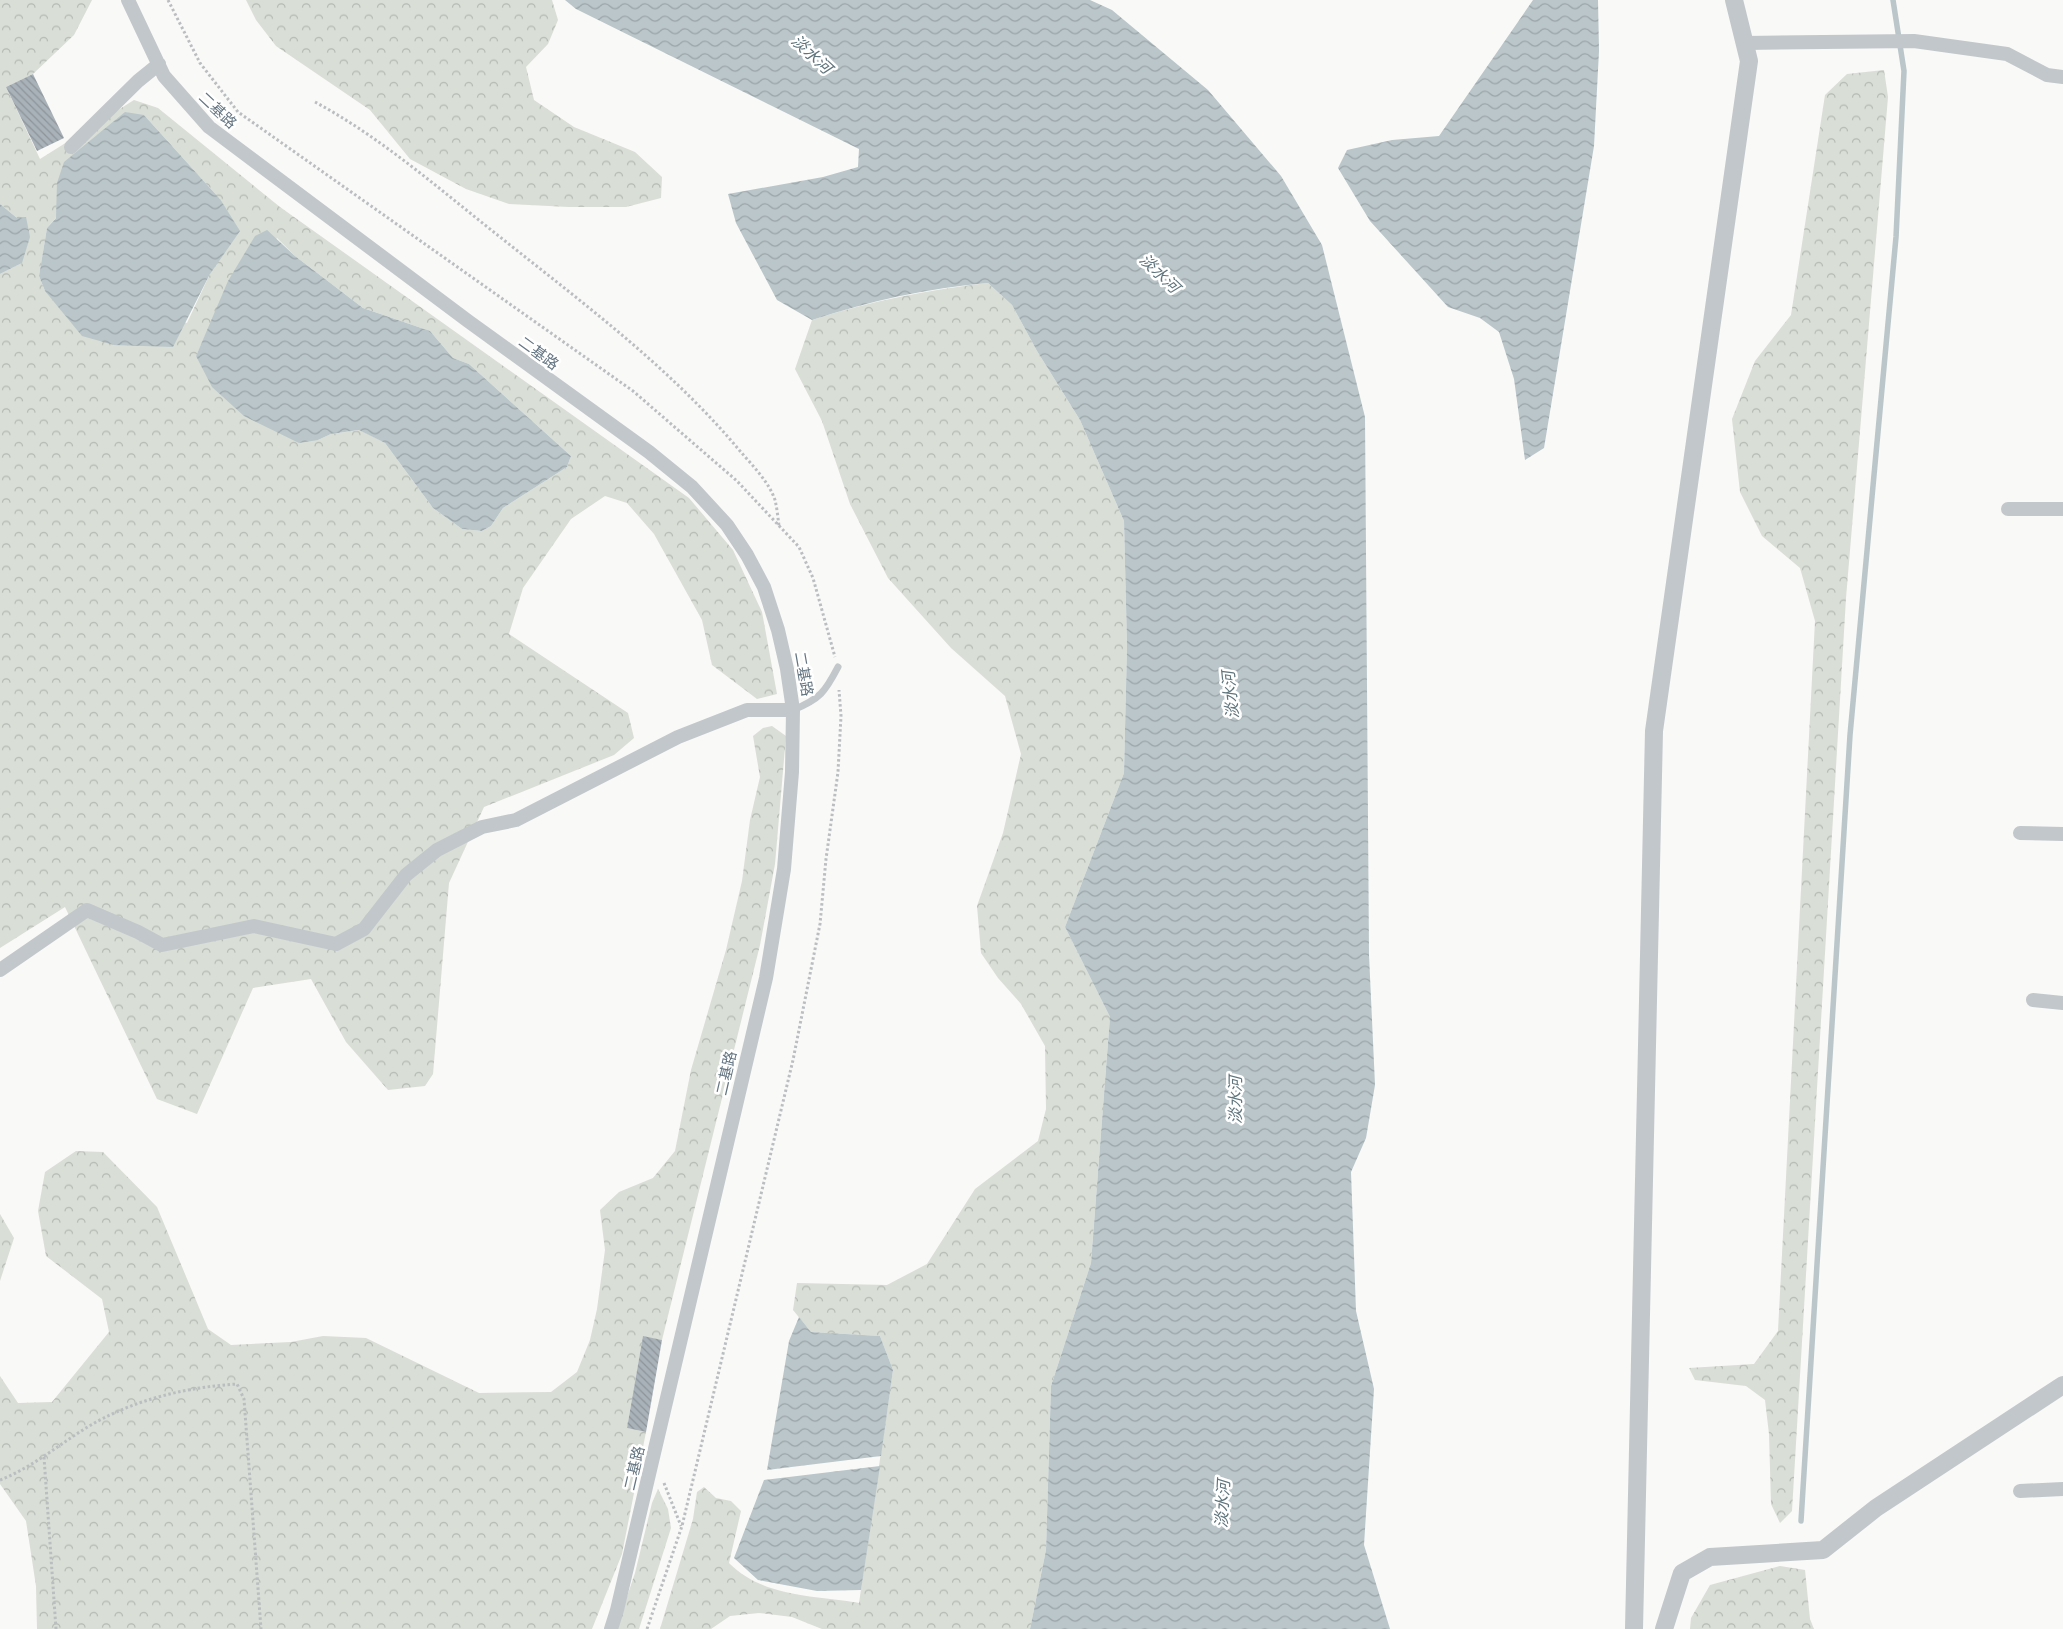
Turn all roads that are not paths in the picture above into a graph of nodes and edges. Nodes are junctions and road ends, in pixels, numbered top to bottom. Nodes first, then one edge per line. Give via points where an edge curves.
1 (128, 0) edge
2 (1734, 0) edge
3 (1745, 43) junction
4 (159, 64) junction
5 (2063, 77) edge
6 (71, 147) dead end
7 (2008, 509) dead end
8 (2063, 510) edge
9 (838, 667) road end
10 (793, 710) junction
11 (2020, 833) dead end
12 (2063, 834) edge
13 (0, 970) edge
14 (2033, 1000) dead end
15 (2063, 1002) edge
16 (2063, 1385) edge
17 (2063, 1489) edge
18 (2020, 1492) dead end
19 (611, 1629) edge
20 (1634, 1629) edge
21 (1664, 1629) edge

1 - 4 street, 二基路
2 - 3 street
3 - 5 street via 1914,41 2007,54 2047,75
3 - 20 street via 1749,61 1654,731
4 - 6 street
4 - 10 street, 二基路 via 164,76 209,127 692,486 727,525 764,587 784,654
7 - 8 street
9 - 10 lane via 827,687 813,702
10 - 13 street via 747,710 678,737 516,820 482,827 438,850 412,870 364,928 336,944 254,926 162,945 86,910
10 - 19 street, 二基路 via 792,772 784,869 766,978
11 - 12 street
14 - 15 street
16 - 21 street via 1876,1508 1823,1550 1710,1557 1682,1573
17 - 18 street

